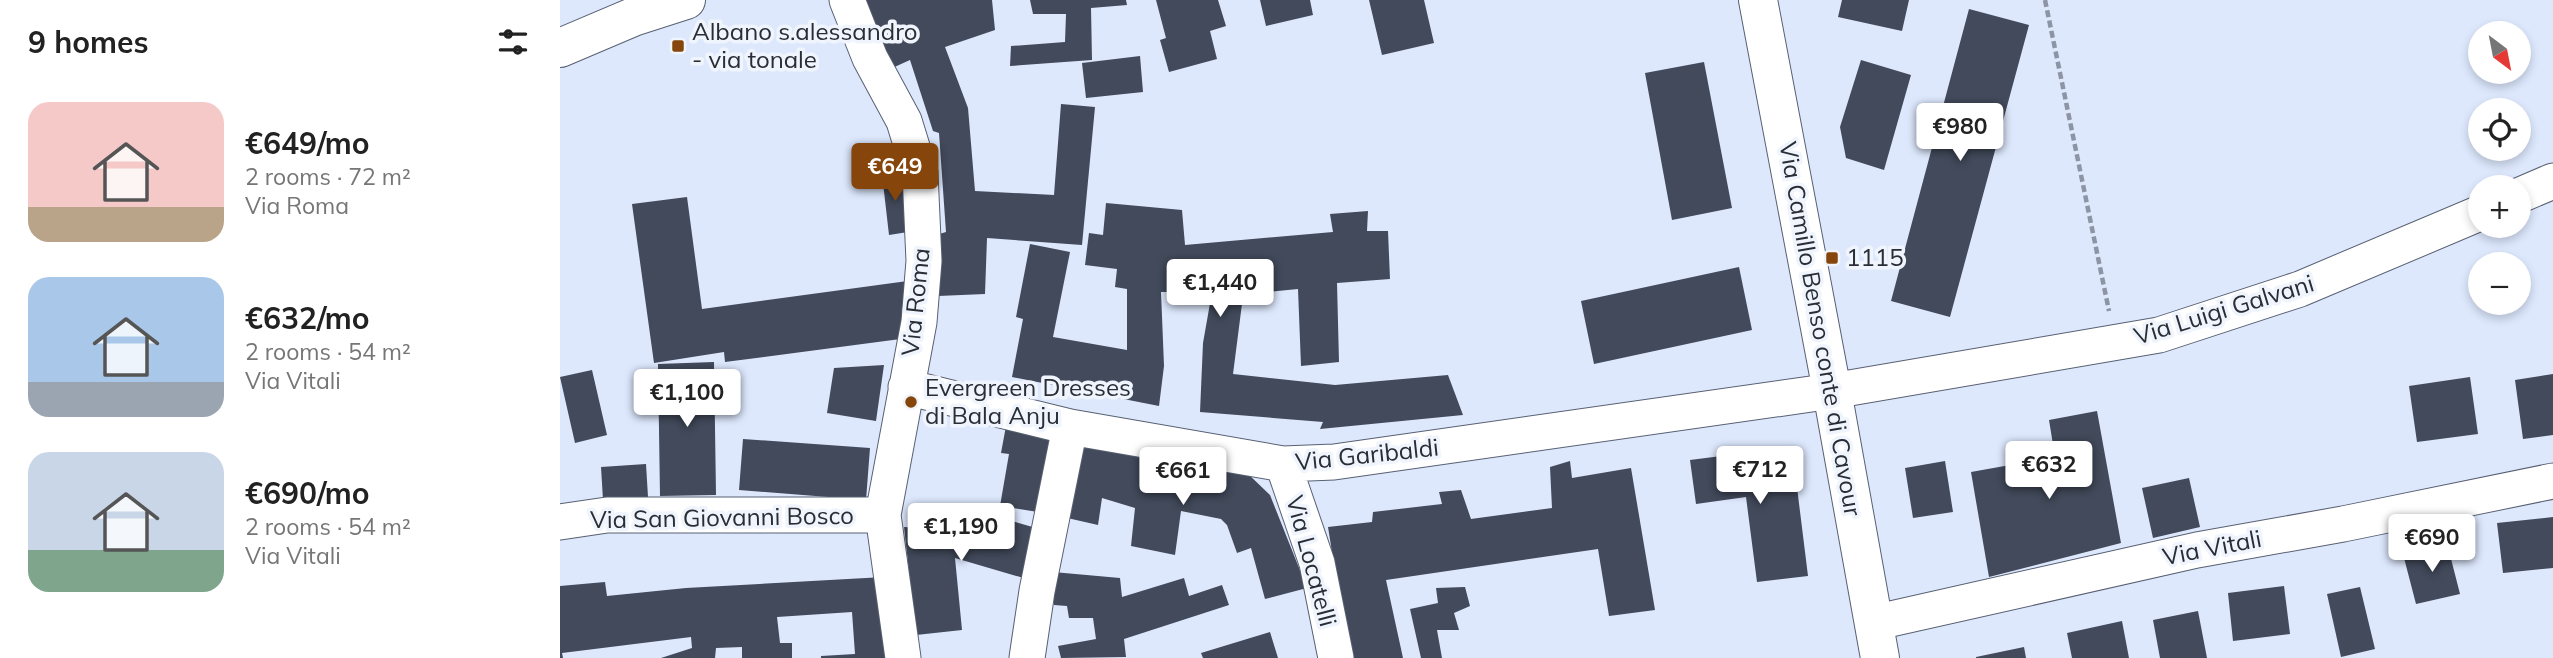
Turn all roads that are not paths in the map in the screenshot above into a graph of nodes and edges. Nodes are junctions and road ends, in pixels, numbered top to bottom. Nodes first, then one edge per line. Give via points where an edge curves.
1 (686, 0) edge
2 (847, 0) edge
3 (1758, 0) edge
4 (560, 48) edge
5 (2553, 181) edge
6 (2531, 190) edge
7 (2468, 217) edge
8 (906, 387) junction
9 (1832, 391) junction
10 (1070, 428) junction
11 (1283, 464) junction
12 (2553, 481) edge
13 (883, 515) junction
14 (560, 522) edge
15 (1877, 640) edge
16 (903, 658) edge
17 (1027, 658) edge
18 (1336, 658) edge

1 - 4 street
2 - 8 street, Via Roma via 870,58 904,121 920,173 924,261 919,322
3 - 9 street, Via Camillo Benso conte di Cavour
5 - 6 street
7 - 9 street, Via Luigi Galvani via 2300,289 2159,335
8 - 10 street, Via Garibaldi
8 - 13 street, Via Roma
9 - 11 street, Via Garibaldi via 1334,462
9 - 15 street, Via Camillo Benso conte di Cavour
10 - 11 street, Via Garibaldi
10 - 17 street
11 - 18 street, Via Locatelli via 1317,563
12 - 15 street, Via Vitali via 2197,550
13 - 14 street, Via San Giovanni Bosco via 607,515
13 - 16 street, Via Roma

